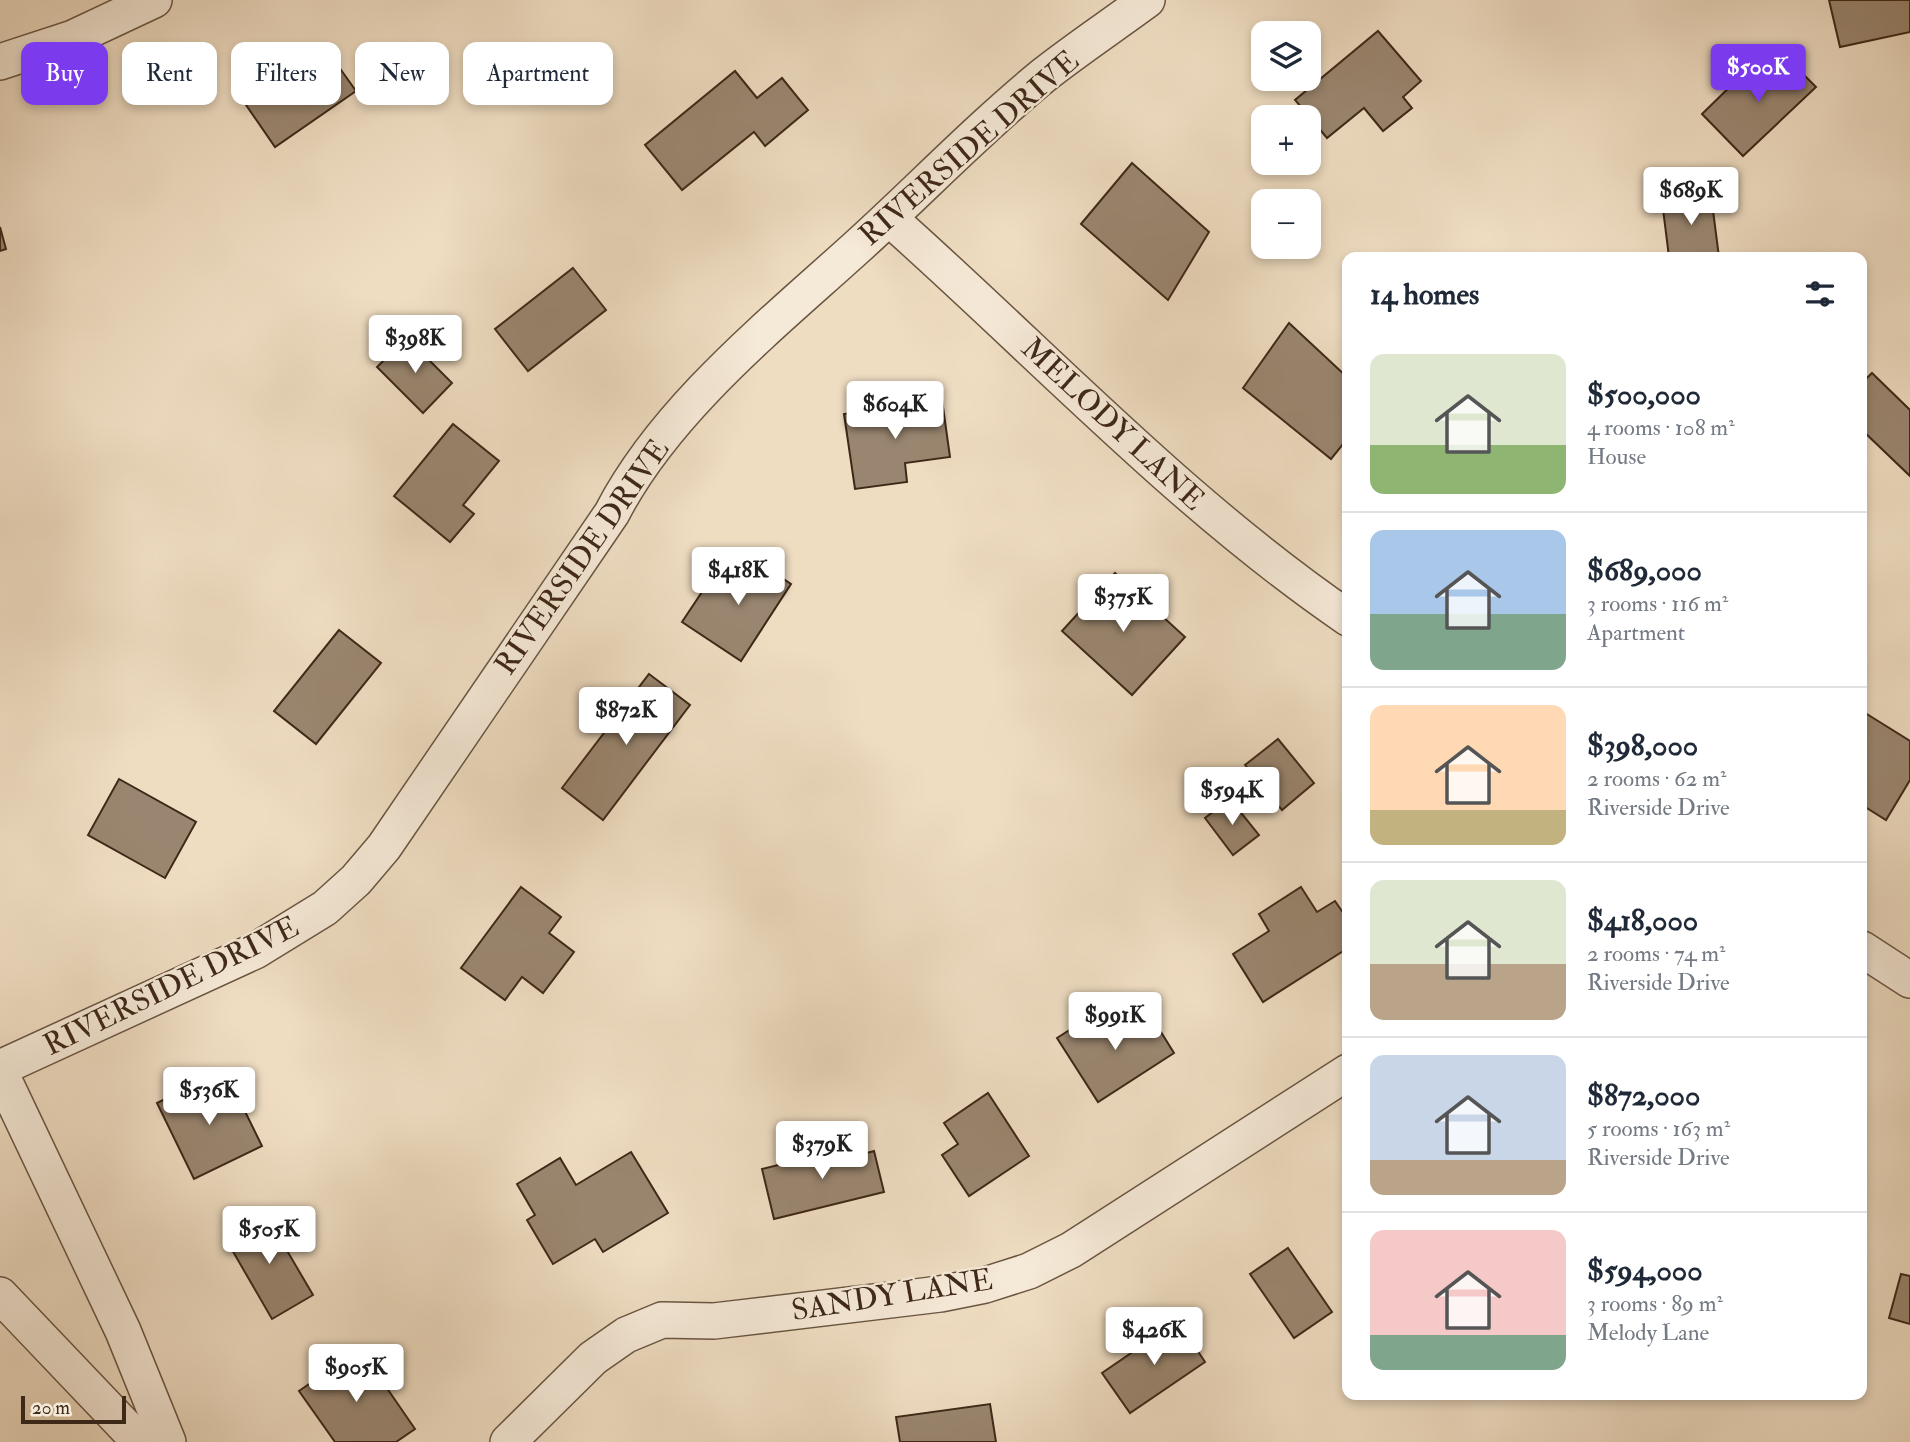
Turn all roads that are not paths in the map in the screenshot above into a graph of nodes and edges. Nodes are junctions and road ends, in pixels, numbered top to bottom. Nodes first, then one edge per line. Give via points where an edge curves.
1 (154, 0) edge
2 (1147, 0) edge
3 (0, 62) edge
4 (889, 218) junction
5 (1342, 614) edge
6 (1867, 952) edge
7 (1910, 980) edge
8 (0, 1070) edge
9 (1342, 1076) edge
10 (0, 1295) edge
11 (140, 1442) edge
12 (168, 1442) edge
13 (508, 1442) edge

1 - 3 street via 73,38
2 - 4 street, RIVERSIDE DRIVE via 1045,75
4 - 5 street, MELODY LANE via 1204,509 1279,571
4 - 8 street, RIVERSIDE DRIVE via 740,354 682,415 622,495 391,837 356,880 325,908 255,951
6 - 7 street
8 - 12 street via 123,1331
9 - 13 street, SANDY LANE via 1071,1250 1029,1270 940,1294 714,1321 662,1320 626,1335 593,1358
10 - 11 street

